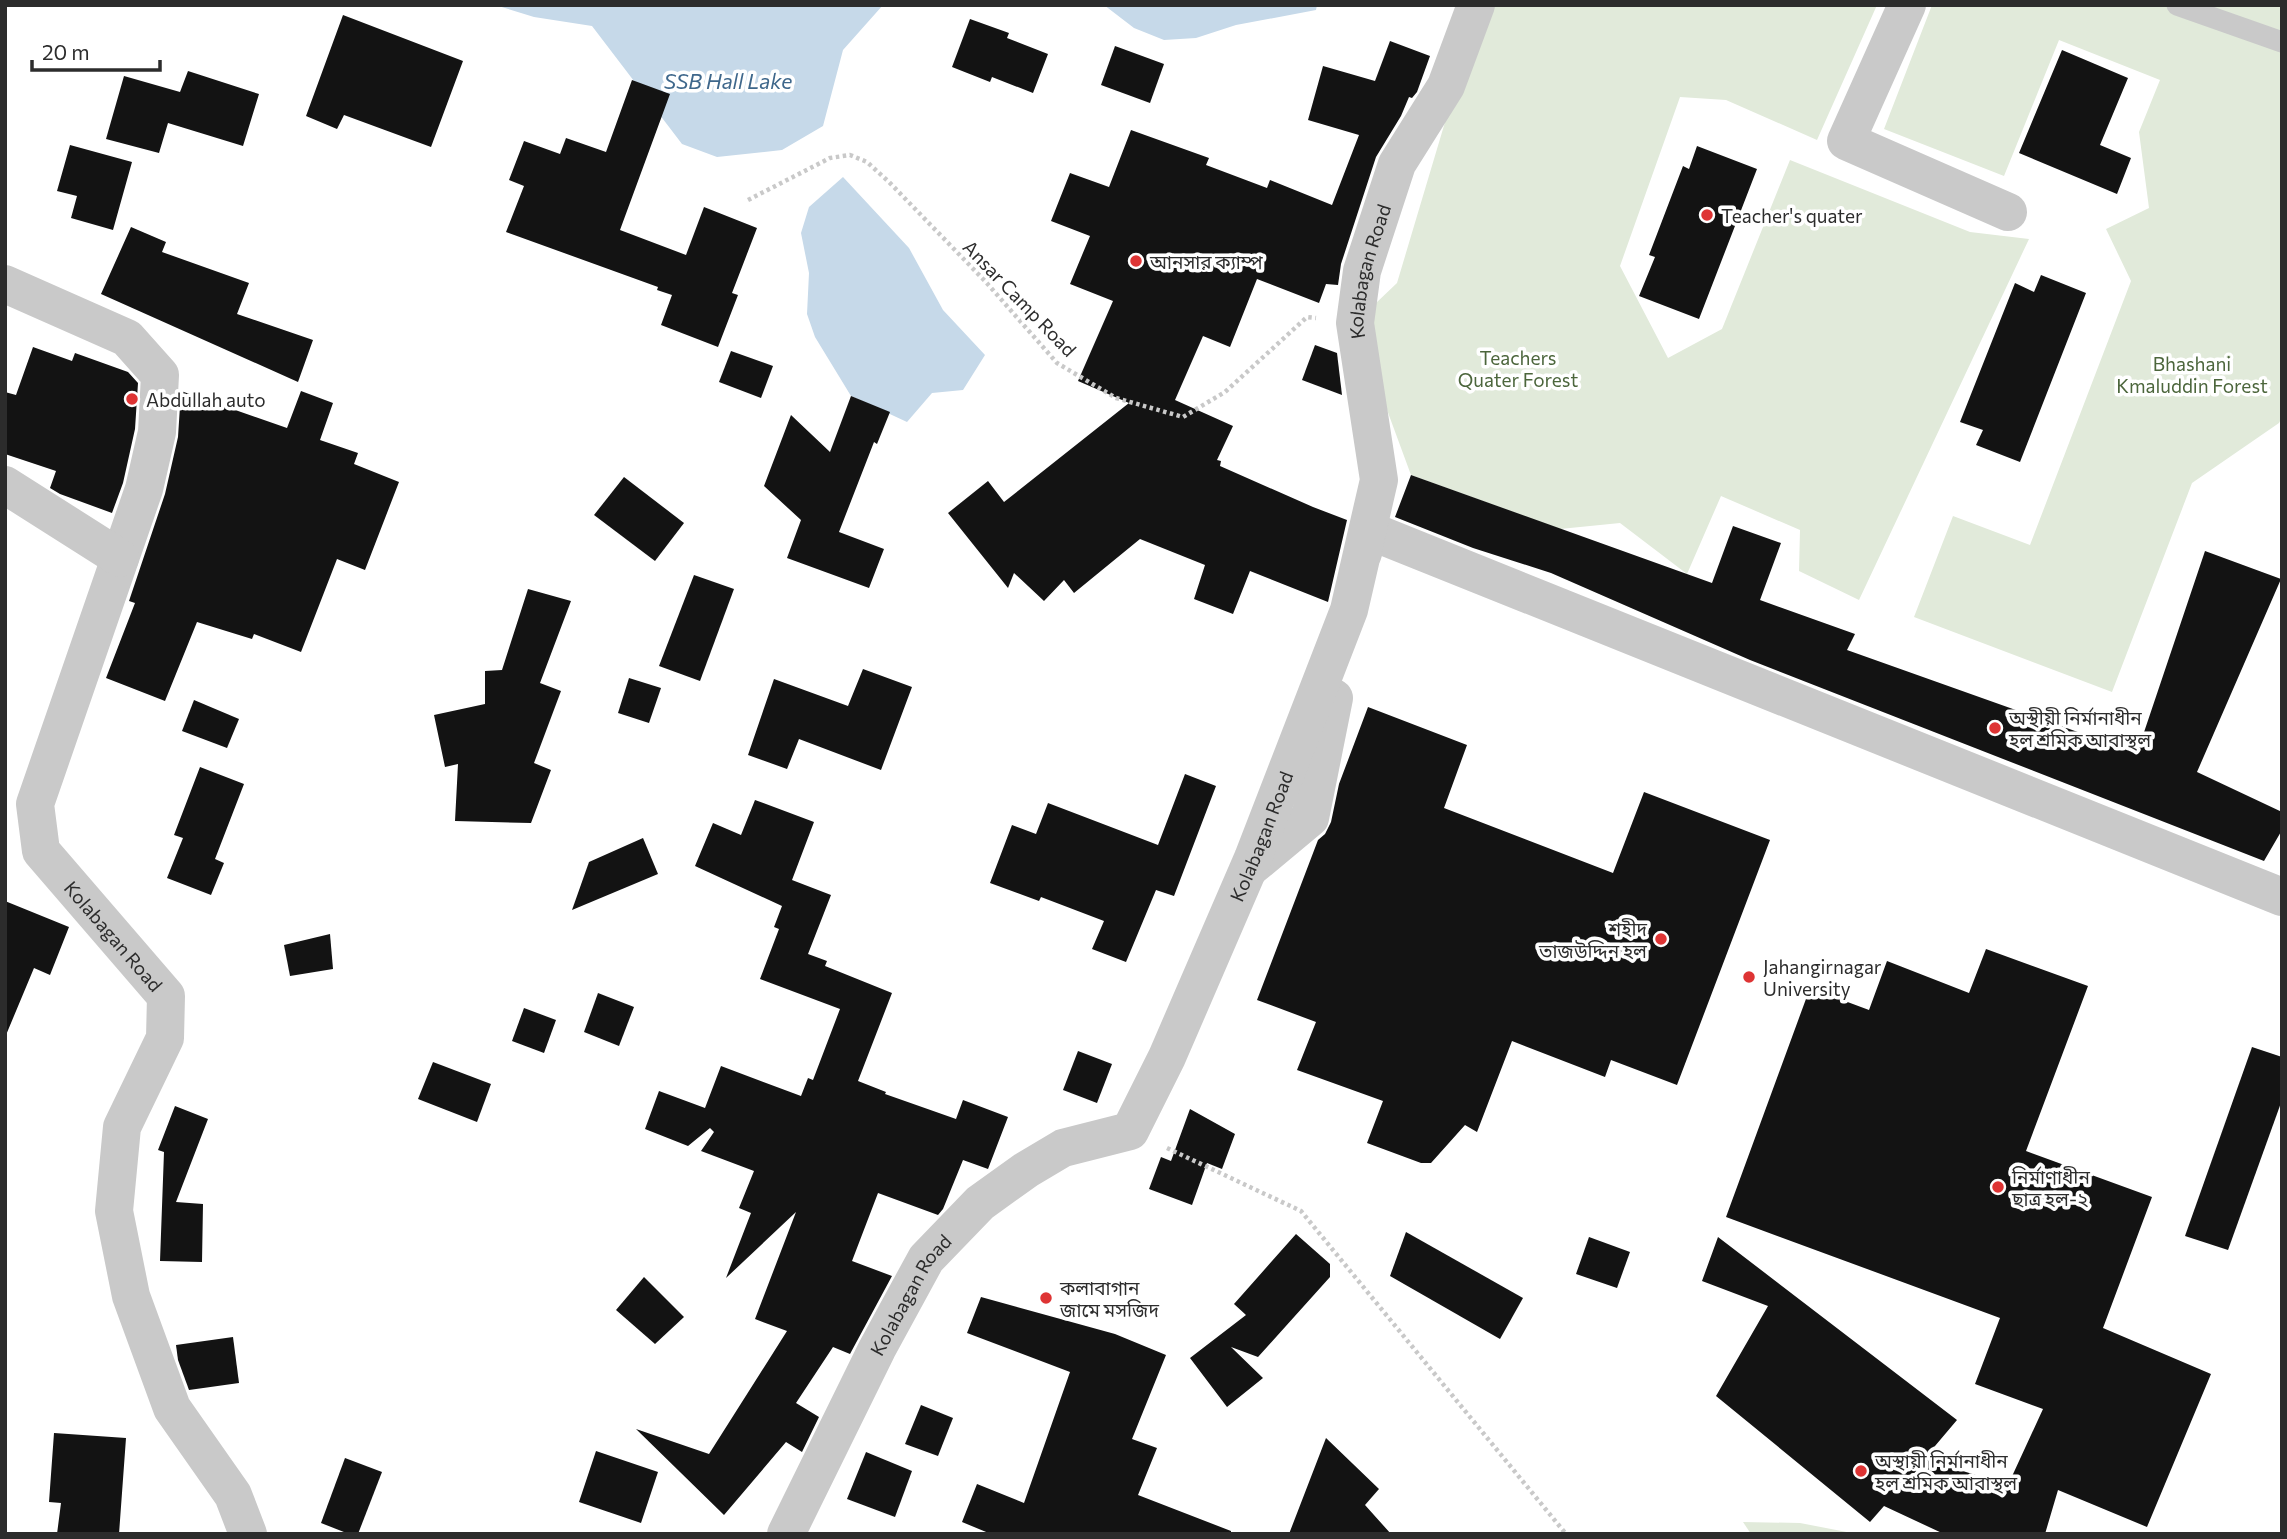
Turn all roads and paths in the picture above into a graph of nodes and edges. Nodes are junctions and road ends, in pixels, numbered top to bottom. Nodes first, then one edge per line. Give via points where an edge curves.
1 (1476, 5) edge
2 (1907, 5) edge
3 (2177, 5) edge
4 (2282, 43) edge
5 (748, 200) dead end
6 (2008, 212) dead end
7 (5, 284) edge
8 (1356, 323) junction
9 (5, 485) edge
10 (1368, 530) junction
11 (120, 558) junction
12 (22, 835) edge
13 (2282, 897) edge
14 (1130, 1131) junction
15 (248, 1534) edge
16 (786, 1534) edge
17 (1566, 1534) edge

1 - 8 street, Kolabagan Road via 1446,86 1397,164 1362,271
2 - 6 street via 1846,141
3 - 4 lane
5 - 8 path, Ansar Camp Road via 830,158 850,155 867,162 975,271 1057,363 1116,398 1183,417 1225,392 1307,317
7 - 11 street, Kolabagan Road via 127,338 160,375 157,432 144,489
8 - 10 street, Kolabagan Road via 1379,480
9 - 11 street
10 - 13 street
10 - 14 street, Kolabagan Road via 1349,610 1248,869
11 - 12 street, Kolabagan Road
12 - 15 street, Kolabagan Road via 166,996 165,1038 122,1127 114,1211 131,1296 172,1408 233,1495
14 - 16 street, Kolabagan Road via 1063,1149 1026,1170 980,1203 926,1259
14 - 17 path via 1301,1211

